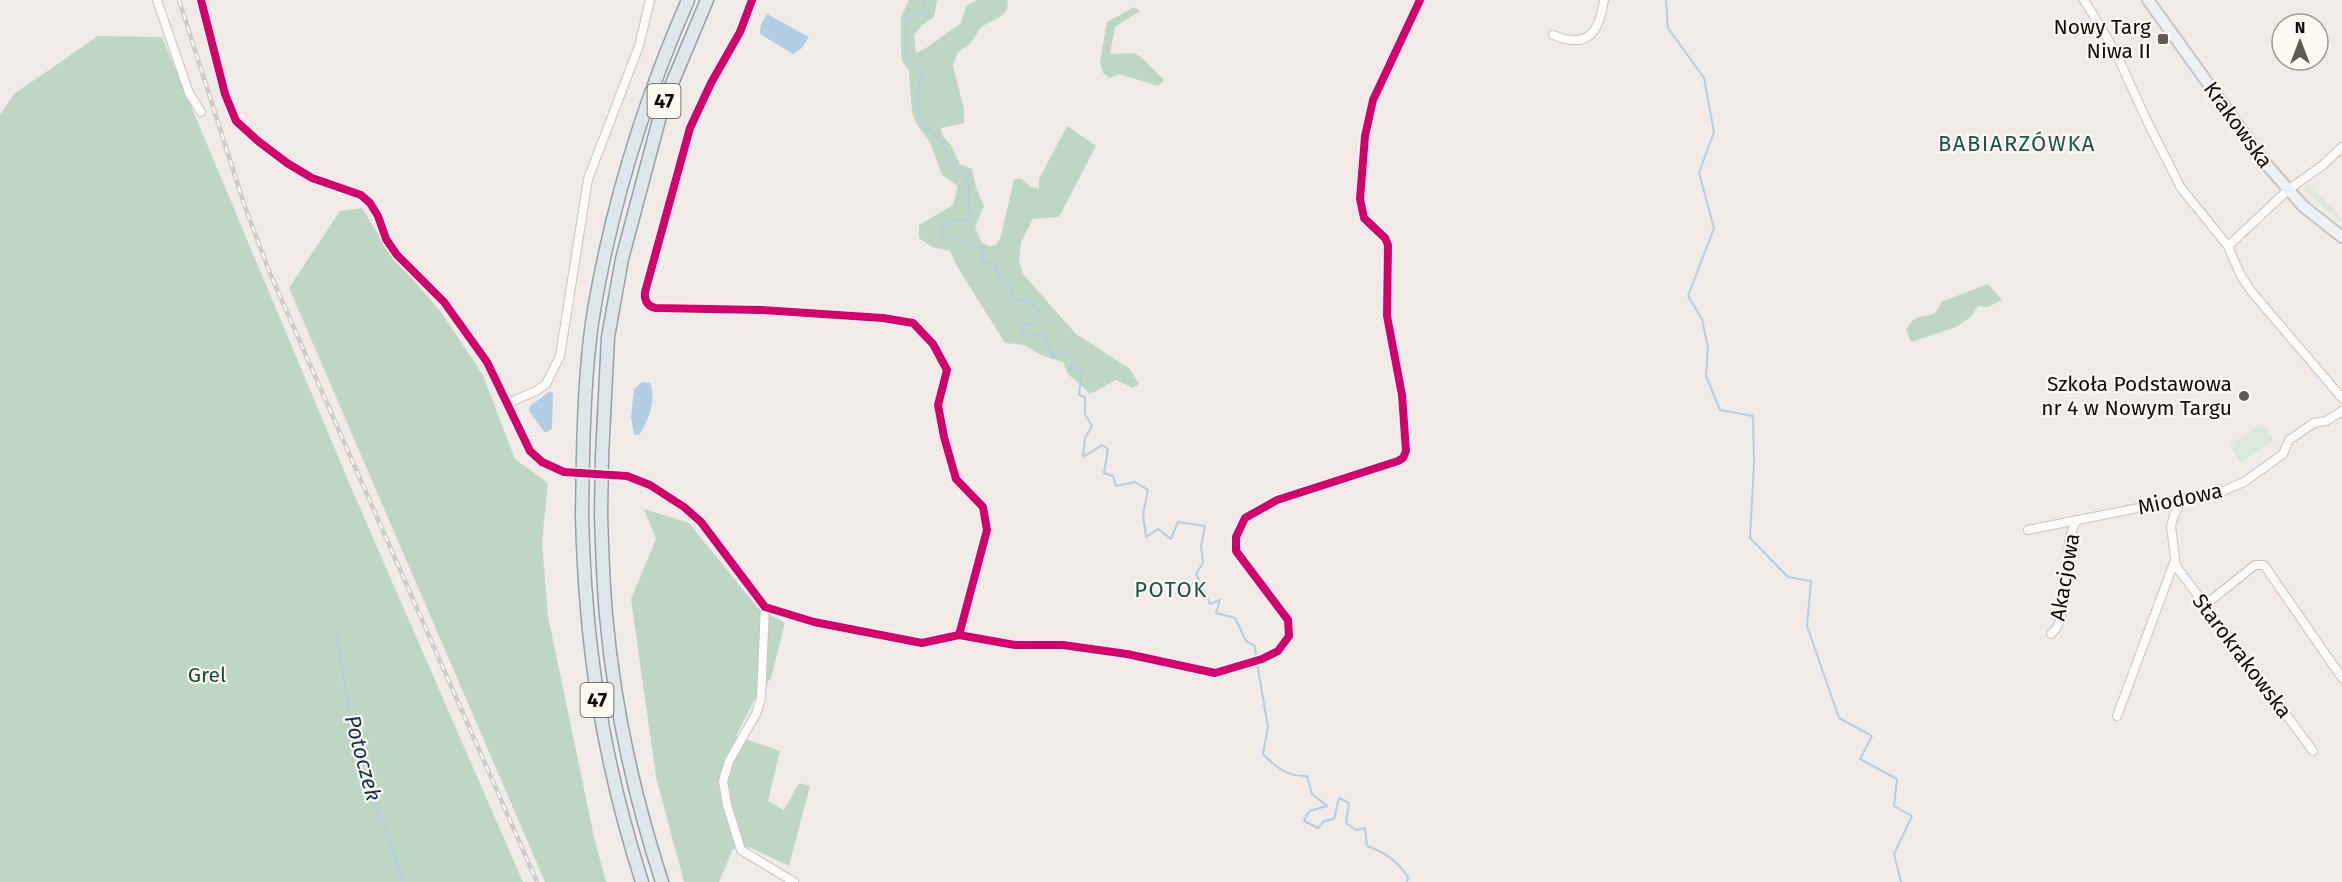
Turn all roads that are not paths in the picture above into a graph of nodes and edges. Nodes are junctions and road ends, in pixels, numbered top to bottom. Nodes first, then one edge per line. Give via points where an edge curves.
1 (157, 0) edge
2 (201, 0) edge
3 (650, 0) edge
4 (688, 0) edge
5 (706, 0) edge
6 (752, 0) edge
7 (1420, 0) edge
8 (1604, 0) edge
9 (2084, 0) edge
10 (2148, 0) edge
11 (1553, 35) dead end
12 (201, 112) dead end
13 (2342, 147) edge
14 (2288, 190) junction
15 (2342, 237) edge
16 (2228, 246) junction
17 (2342, 398) edge
18 (508, 403) junction
19 (2342, 411) edge
20 (2182, 500) junction
21 (2077, 520) junction
22 (2028, 530) dead end
23 (2175, 559) junction
24 (2205, 605) junction
25 (765, 607) junction
26 (2051, 634) dead end
27 (959, 635) junction
28 (2342, 678) edge
29 (2116, 716) dead end
30 (2313, 752) dead end
31 (642, 882) edge
32 (662, 882) edge
33 (794, 882) edge

1 - 12 street via 189,93
2 - 18 street via 225,94 236,121 287,163 312,178 366,199 397,255 444,302 487,362
3 - 18 street via 639,46 588,180 560,356 546,384
4 - 31 main road, 47, bridge via 648,98 619,202 602,273 588,360 582,514 588,633 600,716
5 - 32 main road, 47, bridge via 663,105 622,260 608,337 602,456 604,592 614,679 641,807
6 - 27 street via 740,32 690,128 645,300 656,308 883,318 913,323 933,344 947,370 938,405 956,479 983,507 987,530
7 - 27 street via 1373,100 1365,136 1360,199 1364,218 1388,245 1387,316 1402,395 1406,451 1398,461 1277,500 1245,518 1236,537 1236,551 1288,621 1288,636 1278,651 1215,673 1103,650 1015,645
8 - 11 street via 1602,15 1586,39 1577,42
9 - 16 street via 2115,51 2181,188
10 - 14 main road, Krakowska
13 - 14 street
14 - 15 main road, Krakowska
14 - 16 street
16 - 17 street via 2251,291
18 - 25 street via 526,444 542,462 564,472 635,478 693,514
19 - 20 street, Miodowa via 2289,440 2283,454 2244,482
20 - 21 street, Miodowa
20 - 23 street, Starokrakowska via 2171,526
21 - 22 street, Miodowa
21 - 26 street, Akacjowa via 2069,536 2065,598 2057,630
23 - 24 street, Starokrakowska
23 - 29 street, Starokrakowska
24 - 28 street via 2255,565 2264,565
24 - 30 street, Starokrakowska
25 - 27 street via 814,622 922,644
25 - 33 street via 761,698 723,781 741,850

